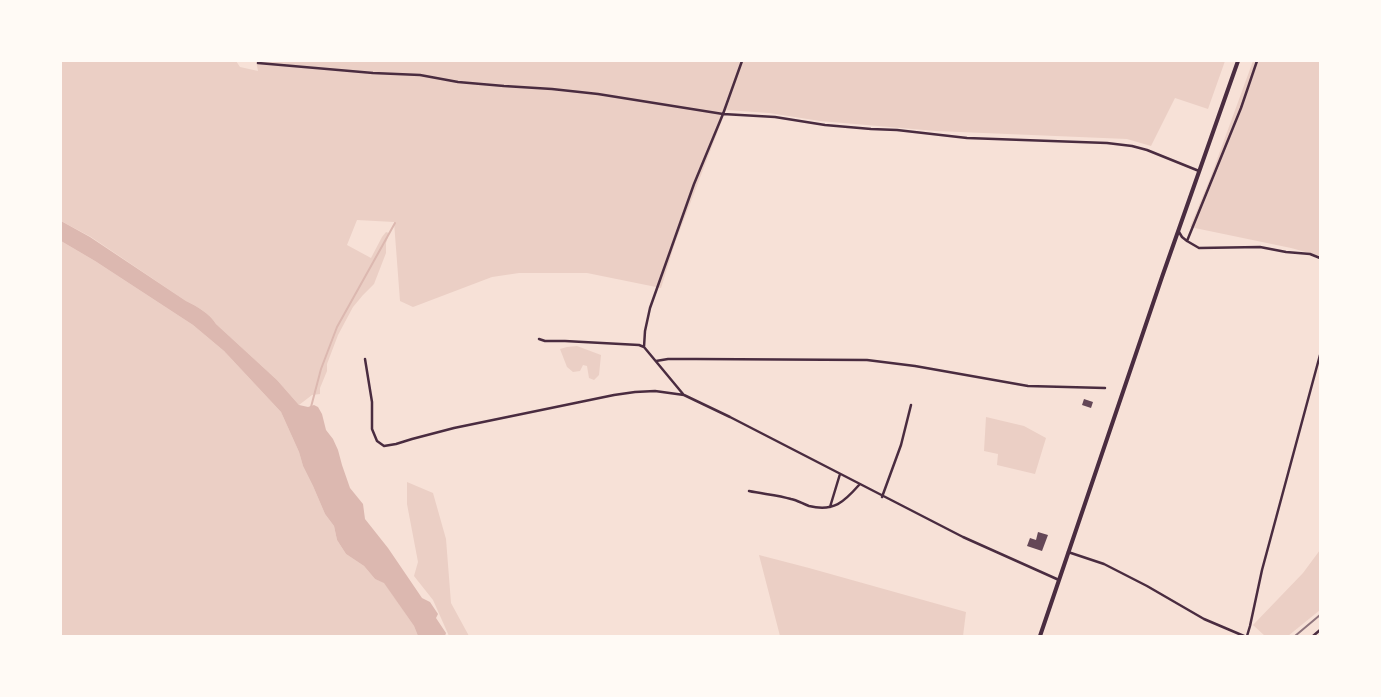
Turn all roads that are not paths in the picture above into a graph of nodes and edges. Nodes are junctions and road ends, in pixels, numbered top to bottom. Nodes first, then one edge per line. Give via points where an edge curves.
1 (742, 61) edge
2 (1238, 61) edge
3 (1257, 61) edge
4 (258, 63) dead end
5 (723, 114) junction
6 (1199, 171) junction
7 (1178, 230) junction
8 (1187, 241) junction
9 (1320, 258) edge
10 (538, 340) dead end
11 (644, 347) junction
12 (1320, 355) edge
13 (365, 358) dead end
14 (656, 361) junction
15 (1104, 388) dead end
16 (684, 395) junction
17 (911, 405) dead end
18 (840, 474) junction
19 (859, 485) junction
20 (749, 491) dead end
21 (882, 497) junction
22 (830, 508) junction
23 (1068, 552) junction
24 (1059, 580) junction
25 (1320, 630) edge
26 (1040, 636) edge
27 (1245, 636) edge
28 (1313, 636) edge

1 - 5 street
2 - 6 main road
3 - 8 street
4 - 5 street via 420,75 470,83 589,93
5 - 6 street via 967,138 1084,141 1132,146
5 - 11 street via 650,308
6 - 7 main road
7 - 8 street
7 - 23 main road
8 - 9 street via 1199,248 1260,247
10 - 11 street
11 - 14 street
12 - 27 street
13 - 16 street via 372,402 372,429 377,441 384,446 614,395 655,391
14 - 15 street via 867,360 1028,386
14 - 16 street
16 - 18 street
17 - 21 street
18 - 19 street
18 - 22 street
19 - 21 street
19 - 22 street via 840,504
20 - 22 street
21 - 24 street via 963,538
23 - 24 main road
23 - 27 street via 1104,564 1204,619
24 - 26 main road
25 - 28 street

